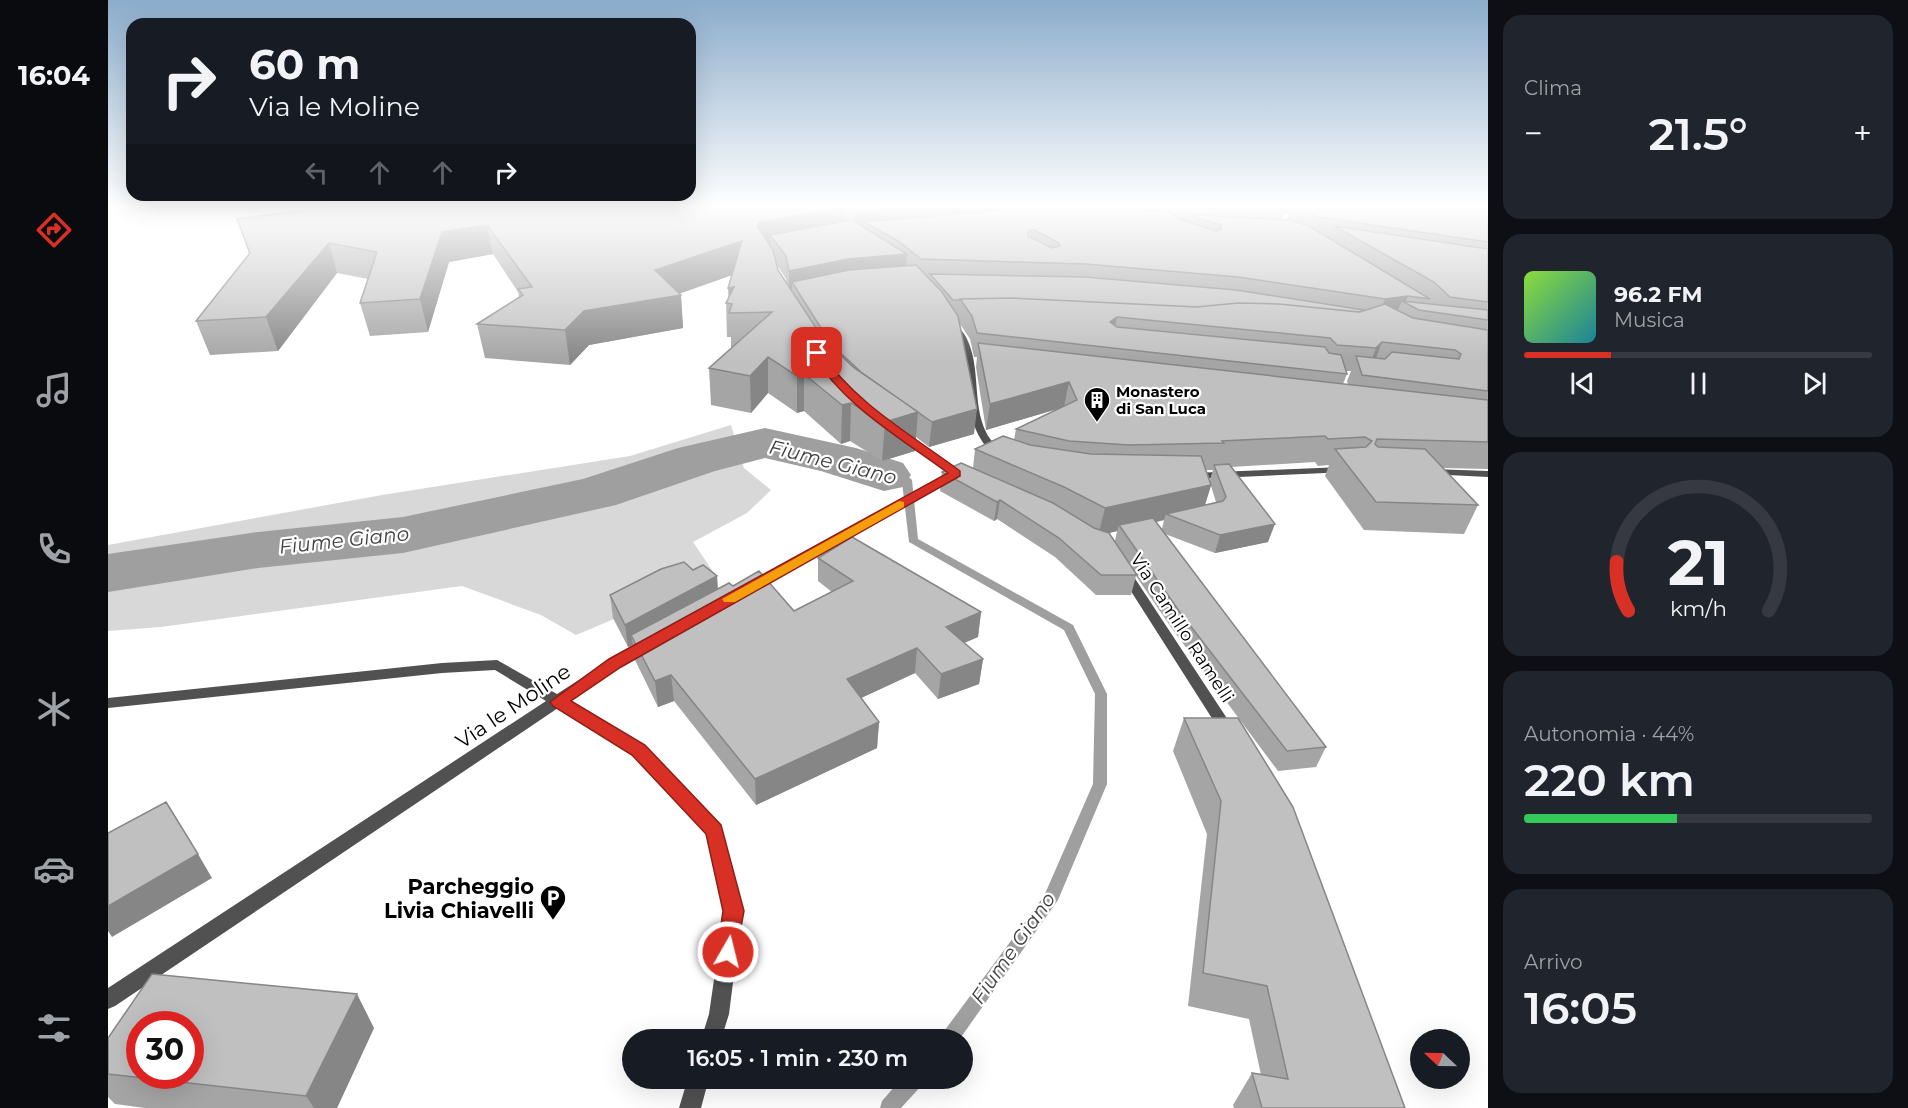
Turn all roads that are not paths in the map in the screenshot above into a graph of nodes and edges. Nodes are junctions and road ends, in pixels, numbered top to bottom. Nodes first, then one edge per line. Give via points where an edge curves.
1 (959, 317) edge
2 (892, 426) edge
3 (1006, 458) edge
4 (1354, 470) edge
5 (1417, 472) edge
6 (956, 474) junction
7 (1488, 474) edge
8 (1175, 477) edge
9 (974, 482) edge
10 (1116, 559) edge
11 (737, 594) edge
12 (666, 634) edge
13 (559, 702) junction
14 (108, 703) edge
15 (1232, 738) edge
16 (108, 999) edge
17 (714, 1029) edge
18 (696, 1089) edge
19 (690, 1108) edge

1 - 3 street via 949,317 974,362 978,426 989,448
2 - 6 street
4 - 8 street via 1200,481
5 - 7 street
6 - 9 street
6 - 11 street
10 - 15 street, Via Camillo Ramelli
12 - 13 street, Via le Moline
13 - 14 street via 497,665
13 - 16 street, Via le Moline
13 - 17 street via 638,750 714,830 733,911
18 - 19 street

